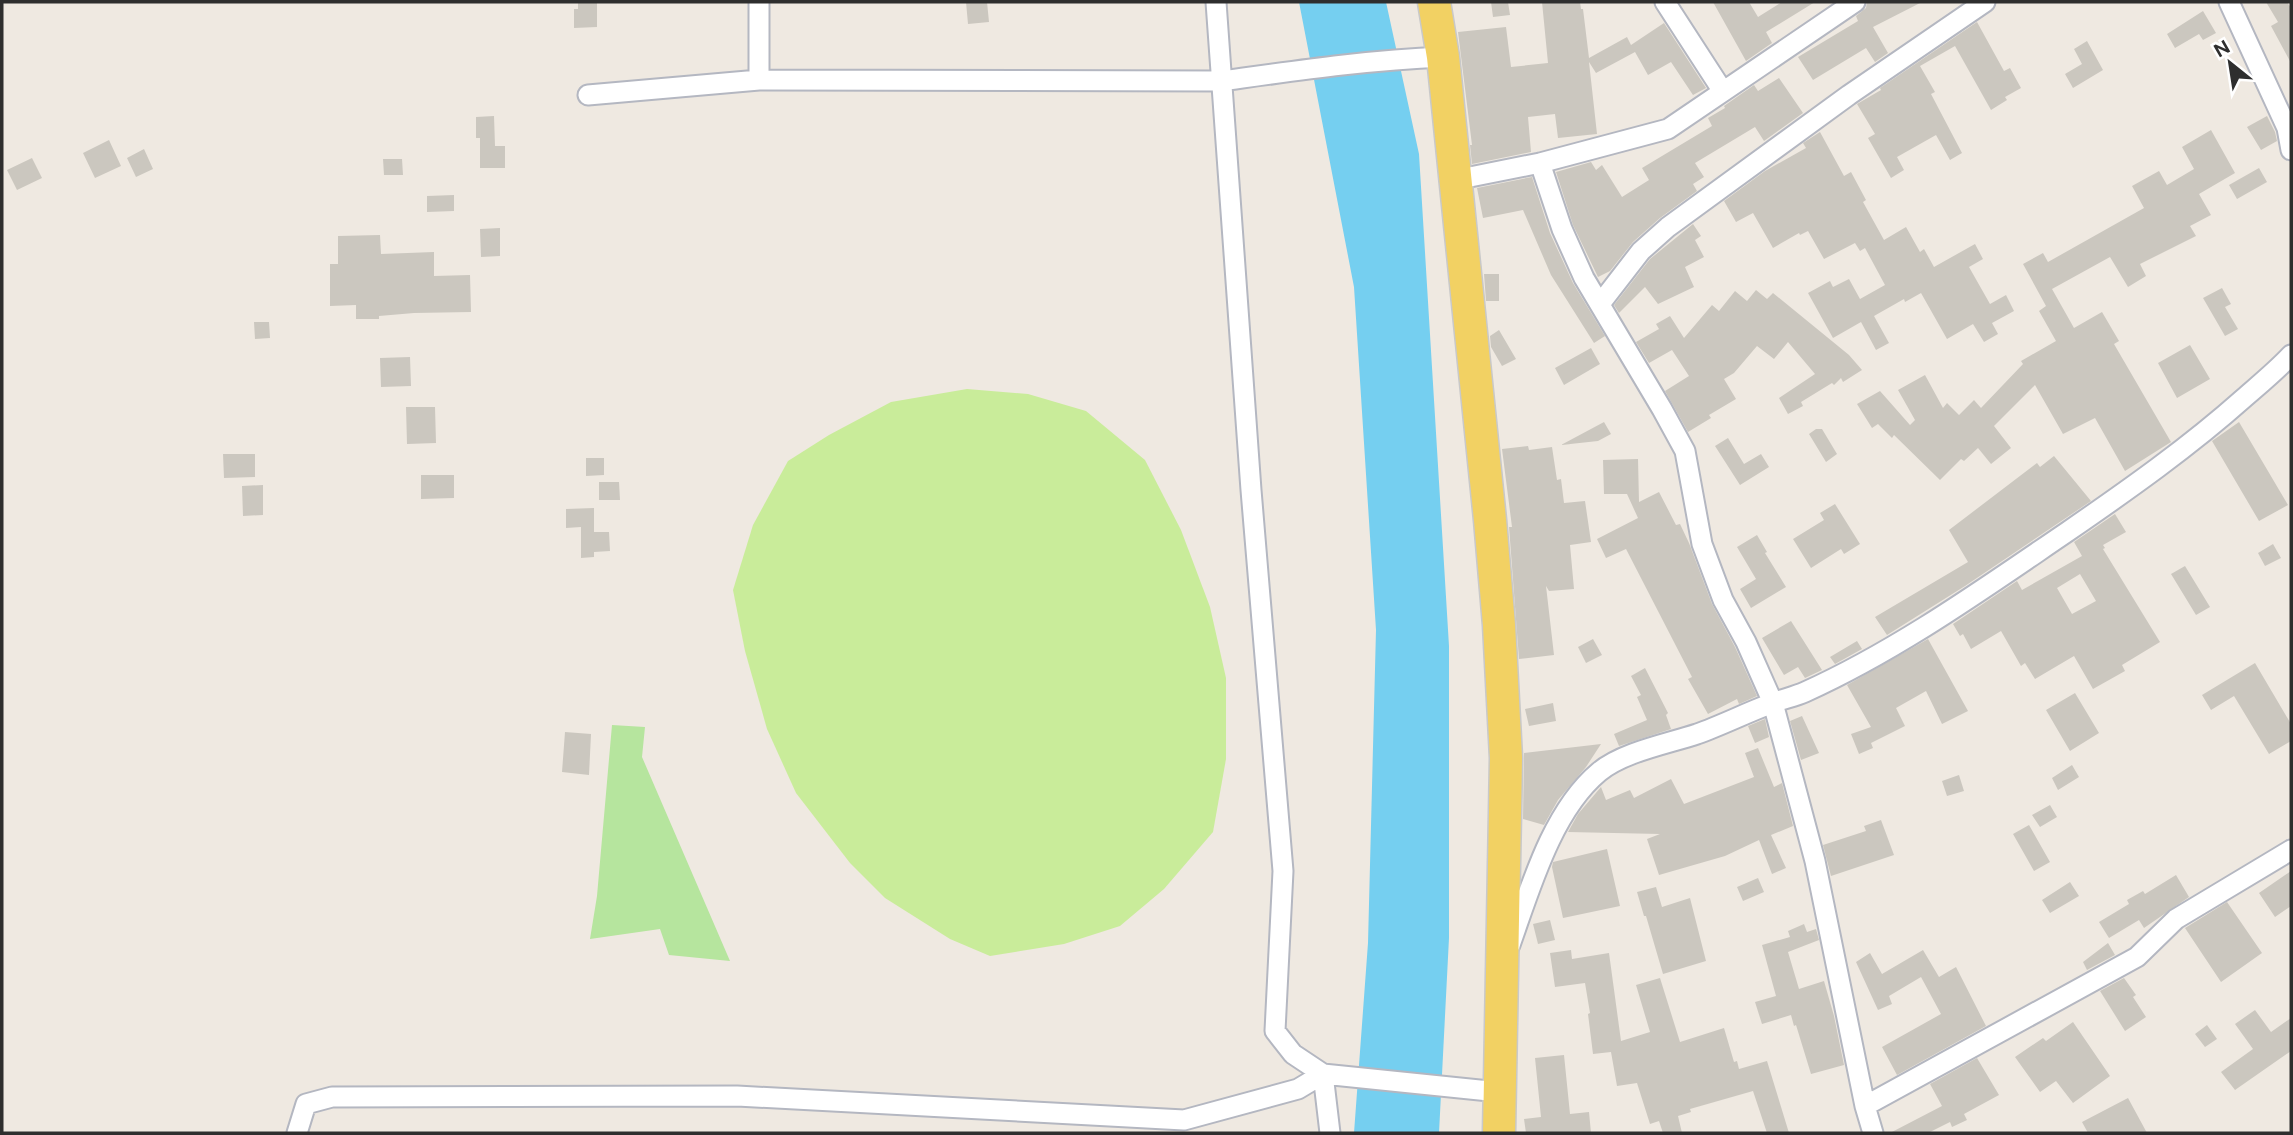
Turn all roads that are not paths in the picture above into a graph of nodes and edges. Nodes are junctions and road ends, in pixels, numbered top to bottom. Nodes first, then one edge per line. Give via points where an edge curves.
1 (759, 2) edge
2 (1216, 2) edge
3 (1434, 2) edge
4 (1665, 2) edge
5 (1855, 2) edge
6 (1985, 2) edge
7 (2229, 2) edge
8 (1443, 57) junction
9 (759, 80) junction
10 (1221, 81) junction
11 (1722, 90) junction
12 (588, 95) dead end
13 (2291, 150) edge
14 (1540, 163) junction
15 (1455, 180) junction
16 (1600, 304) junction
17 (2291, 355) edge
18 (1773, 703) junction
19 (2291, 850) edge
20 (1503, 966) junction
21 (1330, 1074) junction
22 (1499, 1092) junction
23 (1865, 1105) junction
24 (297, 1133) edge
25 (1330, 1133) edge
26 (1499, 1133) edge
27 (1873, 1133) edge

1 - 9 street
2 - 10 street
3 - 8 main road
4 - 11 street
5 - 11 street
6 - 16 street via 1849,94 1668,227 1641,251
7 - 13 street via 2287,128
8 - 10 street
8 - 15 main road
9 - 10 street
9 - 12 street
10 - 21 street via 1283,871 1275,1031 1293,1054
11 - 14 street via 1668,129
14 - 15 street
14 - 16 street via 1573,253
15 - 20 main road via 1499,625 1506,758
16 - 18 street via 1685,452 1702,544 1723,600
17 - 18 street via 2218,420 2129,489 1992,583 1896,644 1804,693
18 - 20 street via 1618,760 1598,773 1568,809 1552,838
18 - 23 street via 1815,861
19 - 23 street via 2176,919 2137,957
20 - 22 main road
21 - 22 street
21 - 24 street via 1298,1089 1184,1120 737,1096 332,1097 306,1104
21 - 25 street
22 - 26 main road
23 - 27 street

